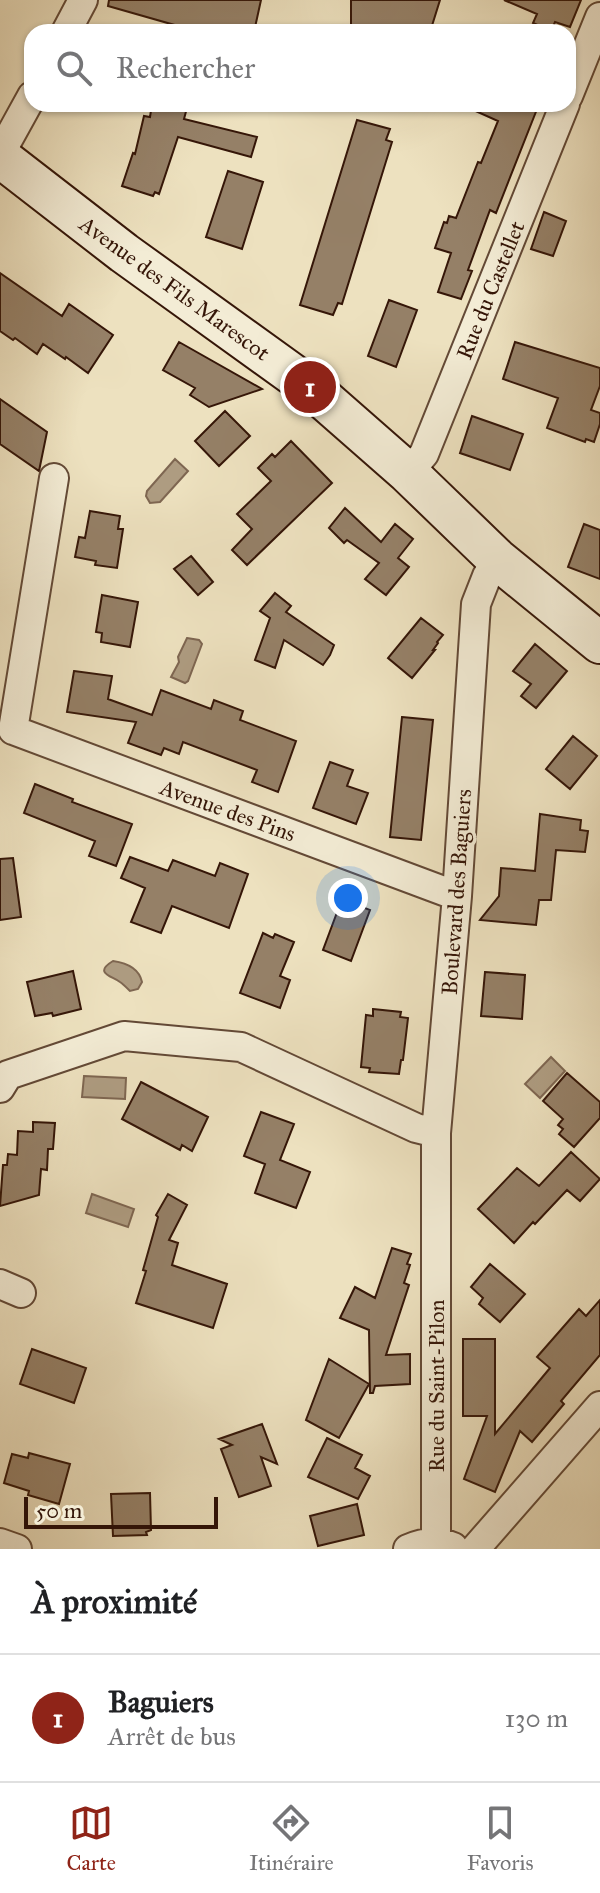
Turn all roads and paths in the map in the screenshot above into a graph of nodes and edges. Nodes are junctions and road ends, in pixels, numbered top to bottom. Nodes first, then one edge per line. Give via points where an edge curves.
1 (83, 0) edge
2 (600, 17) edge
3 (70, 24) edge
4 (576, 76) edge
5 (24, 111) edge
6 (562, 112) edge
7 (0, 156) edge
8 (408, 473) junction
9 (54, 478) dead end
10 (497, 559) junction
11 (600, 643) edge
12 (7, 735) edge
13 (457, 896) junction
14 (0, 1088) edge
15 (436, 1133) junction
16 (436, 1230) joint
17 (600, 1406) edge
18 (0, 1543) edge
19 (446, 1546) edge
20 (17, 1549) edge
21 (408, 1549) edge
22 (475, 1549) edge

1 - 3 street
2 - 4 street
5 - 7 street
6 - 8 street, Rue du Castellet via 424,454
7 - 8 street, Avenue des Fils Marescot via 310,387
8 - 10 street, Avenue des Fils Marescot
9 - 12 street
10 - 11 street, Avenue des Fils Marescot
10 - 13 street, Boulevard des Baguiers via 476,604
12 - 13 street, Avenue des Pins
13 - 15 street, Boulevard des Baguiers
14 - 15 street via 8,1075 124,1036 241,1047
15 - 16 street, Boulevard des Baguiers
16 - 19 street, Rue du Saint-Pilon
17 - 22 street
18 - 20 street
19 - 21 street via 423,1543

